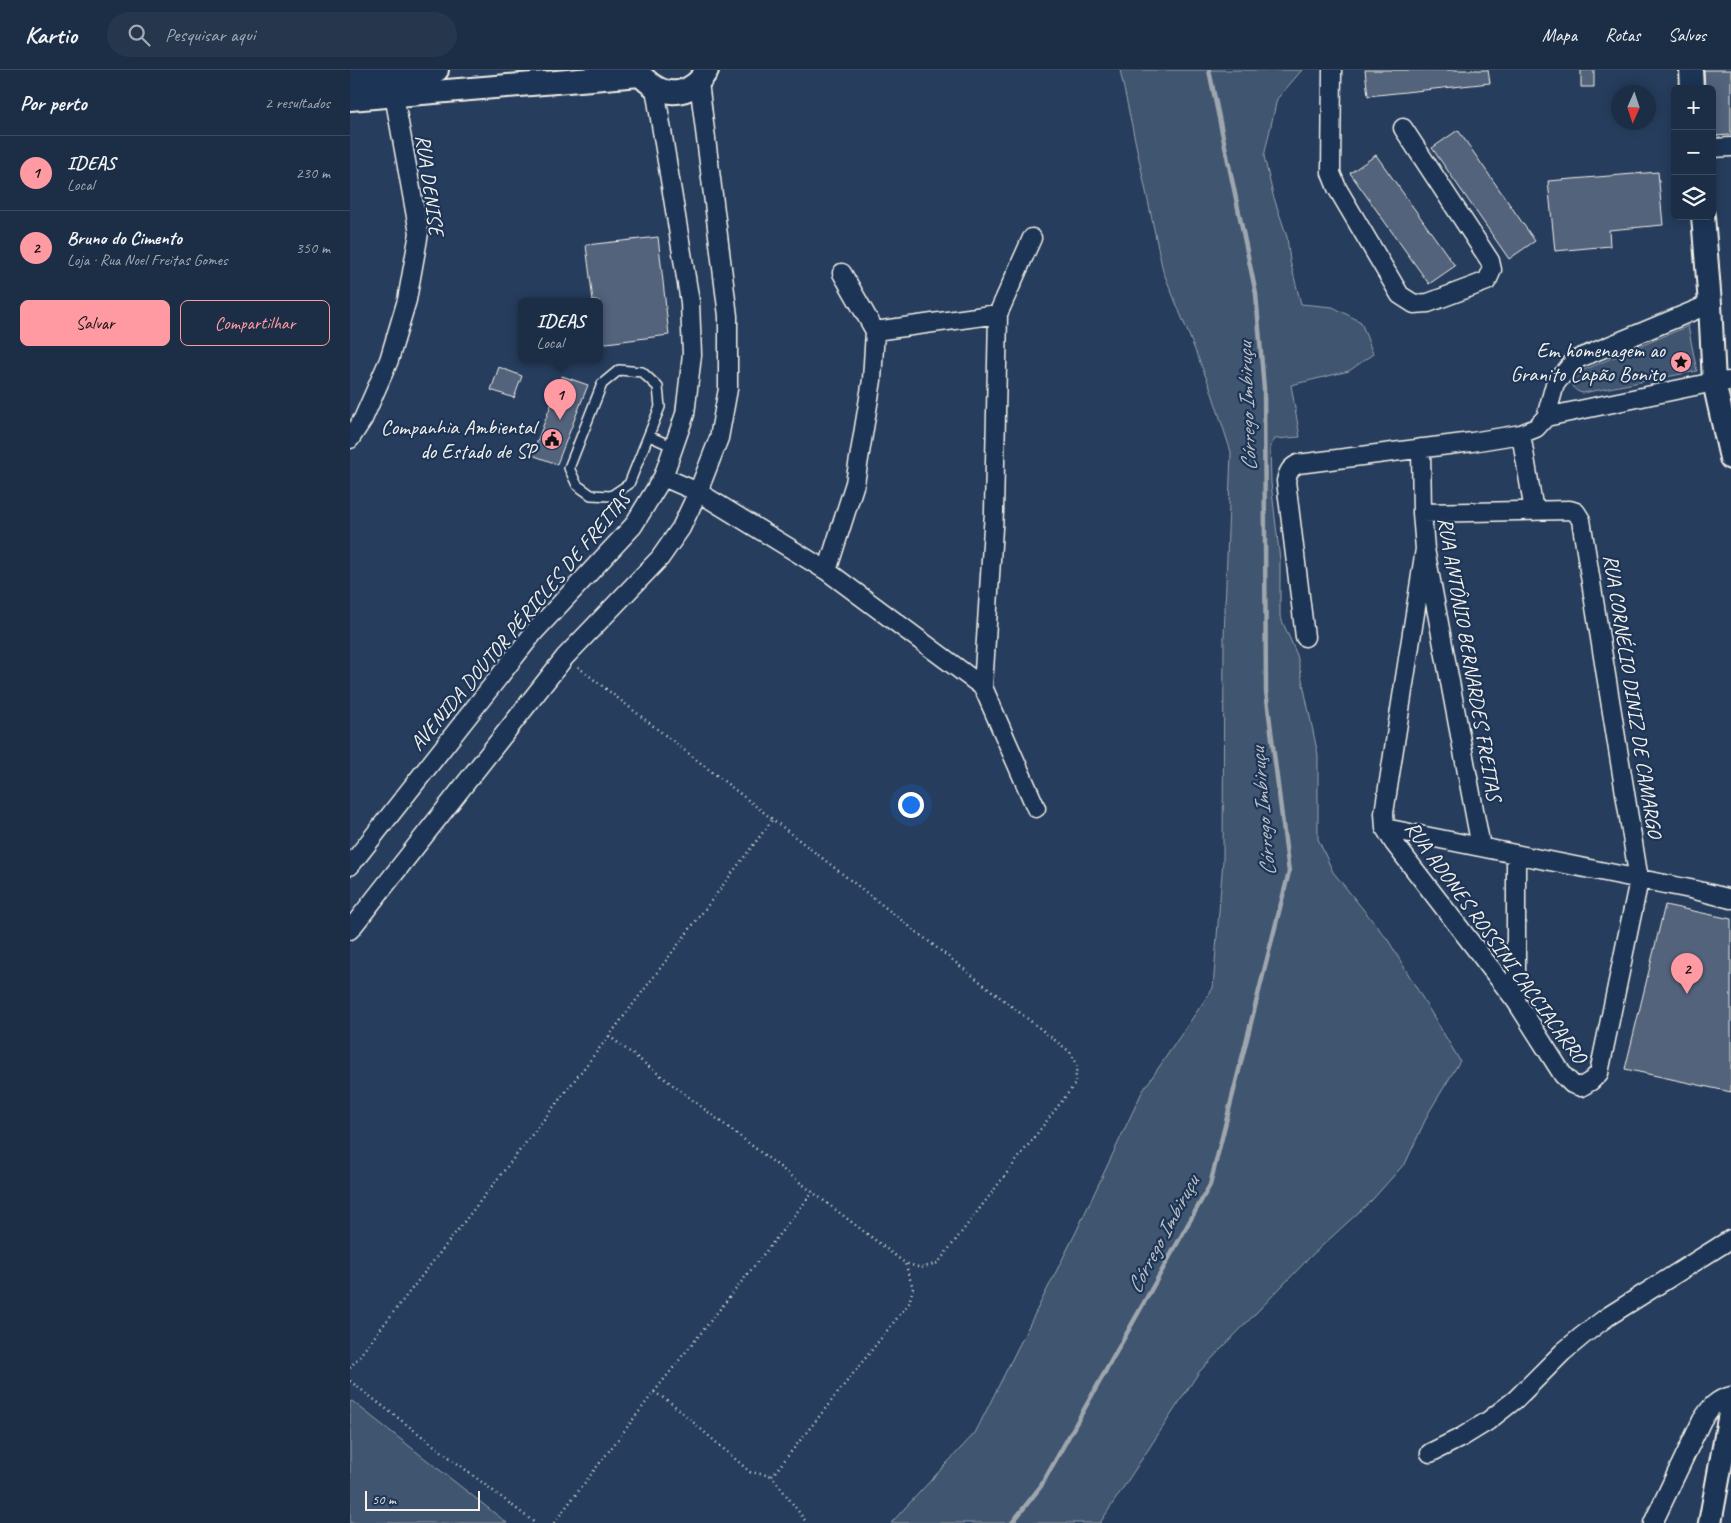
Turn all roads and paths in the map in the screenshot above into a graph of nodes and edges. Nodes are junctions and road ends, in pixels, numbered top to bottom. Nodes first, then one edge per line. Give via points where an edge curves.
1 (437, 70) edge
2 (1332, 70) edge
3 (1691, 70) edge
4 (706, 73) edge
5 (350, 78) edge
6 (644, 78) edge
7 (395, 85) junction
8 (1692, 85) edge
9 (350, 100) edge
10 (1403, 128) dead end
11 (1731, 147) edge
12 (1716, 148) edge
13 (1703, 220) edge
14 (1032, 238) dead end
15 (842, 273) dead end
16 (1710, 304) junction
17 (998, 314) junction
18 (875, 331) junction
19 (1723, 382) edge
20 (1546, 418) junction
21 (1521, 434) junction
22 (649, 436) junction
23 (350, 439) edge
24 (674, 447) junction
25 (1421, 448) junction
26 (1731, 458) edge
27 (664, 478) junction
28 (698, 492) junction
29 (1534, 511) junction
30 (1422, 513) junction
31 (1425, 550) junction
32 (827, 571) junction
33 (1305, 637) dead end
34 (565, 657) junction
35 (983, 687) junction
36 (1036, 808) dead end
37 (773, 819) junction
38 (1385, 828) junction
39 (1480, 847) junction
40 (1516, 856) junction
41 (350, 866) edge
42 (1639, 880) junction
43 (1731, 899) edge
44 (350, 930) edge
45 (1516, 1001) junction
46 (609, 1036) junction
47 (814, 1192) junction
48 (1731, 1239) edge
49 (905, 1263) junction
50 (350, 1368) edge
51 (350, 1381) edge
52 (654, 1392) junction
53 (1731, 1396) edge
54 (1731, 1408) edge
55 (1430, 1452) dead end
56 (772, 1476) junction
57 (535, 1523) edge
58 (554, 1523) edge
59 (807, 1523) edge
60 (1653, 1523) edge
61 (1710, 1523) edge

1 - 7 street
2 - 10 street via 1331,173 1337,188 1400,296 1414,304 1428,303 1487,281 1492,270 1490,261
3 - 8 street
4 - 6 street via 687,90 670,93
4 - 28 street via 728,316 728,389 719,438
5 - 7 street
6 - 7 street
6 - 24 street, AVENIDA DOUTOR PÉRICLES DE FREITAS via 690,302 692,355 685,414
7 - 9 street
7 - 23 street, RUA DENISE via 419,233 407,300 389,360 363,419
11 - 12 street
13 - 16 street
14 - 17 street
15 - 18 street
16 - 19 street
16 - 20 street via 1575,360 1555,384
17 - 18 street
17 - 35 street via 994,512
18 - 32 street via 872,380 855,483
19 - 20 street
19 - 26 street
20 - 21 street via 1536,428
21 - 25 street
21 - 29 street
22 - 22 lane via 660,407 658,387 642,372 619,370 602,384 569,468 577,485 591,494 611,496 629,484
22 - 24 lane
24 - 27 street, AVENIDA DOUTOR PÉRICLES DE FREITAS
25 - 30 street, RUA ANTÔNIO BERNARDES FREITAS
25 - 33 street via 1298,464 1287,473
27 - 28 street
27 - 41 street, AVENIDA DOUTOR PÉRICLES DE FREITAS via 633,526 535,632
28 - 32 street
28 - 34 street via 660,558
29 - 30 street
29 - 42 street, RUA CORNÉLIO DINIZ DE CAMARGO via 1570,510 1582,520
30 - 31 street, RUA ANTÔNIO BERNARDES FREITAS
31 - 38 street, RUA ADONES ROSSINI CACCIACARRO via 1384,813
31 - 39 street, RUA ANTÔNIO BERNARDES FREITAS
32 - 35 street
34 - 37 path
34 - 44 street
35 - 36 street
37 - 46 path
37 - 49 path via 1070,1052 1077,1064 1074,1084 938,1264 921,1268
38 - 39 street
38 - 45 street, RUA ADONES ROSSINI CACCIACARRO
39 - 40 street
40 - 42 street
40 - 45 street
42 - 43 street
42 - 45 street, RUA ADONES ROSSINI CACCIACARRO via 1599,1073 1591,1081 1581,1087 1563,1075
46 - 47 path
46 - 50 path
47 - 49 path
47 - 52 path
48 - 55 street via 1607,1317 1563,1352 1516,1399 1488,1421
49 - 56 path via 913,1288 909,1303
51 - 57 path
52 - 56 path via 670,1402 750,1472
52 - 58 path
53 - 60 street via 1721,1398 1702,1420
54 - 61 street
56 - 59 path

